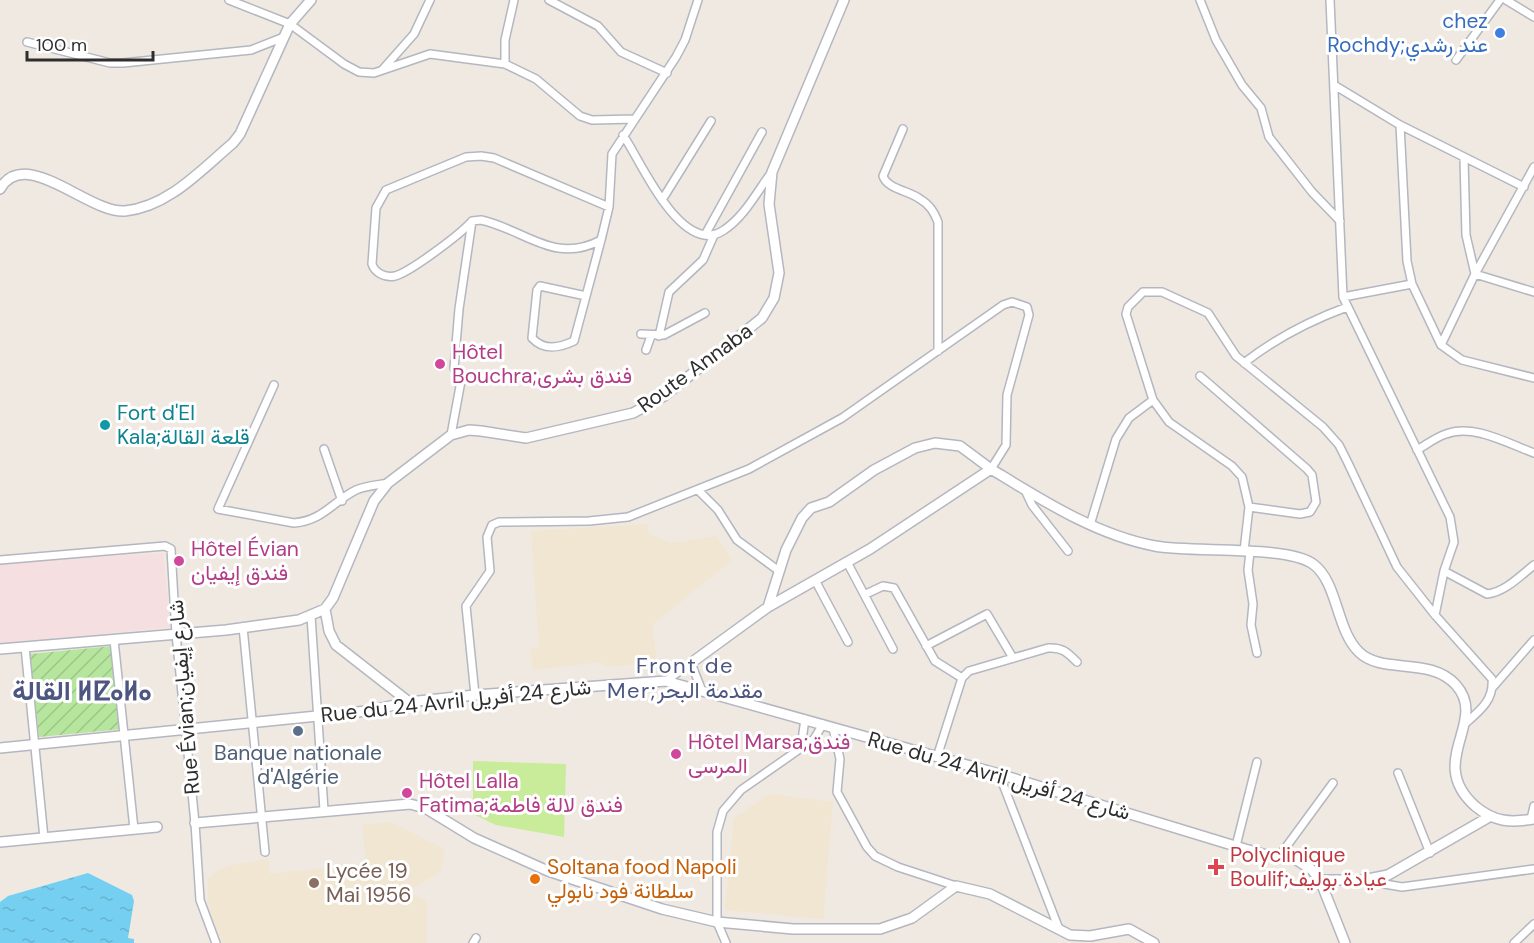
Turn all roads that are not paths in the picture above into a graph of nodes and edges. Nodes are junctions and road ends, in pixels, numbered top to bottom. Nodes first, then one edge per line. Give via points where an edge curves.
1 (229, 0) edge
2 (311, 0) edge
3 (430, 0) edge
4 (514, 0) edge
5 (549, 0) edge
6 (698, 0) edge
7 (844, 0) edge
8 (1200, 0) edge
9 (1330, 0) edge
10 (1500, 0) edge
11 (1506, 0) edge
12 (1534, 17) edge
13 (290, 24) junction
14 (284, 37) junction
15 (27, 42) dead end
16 (1456, 60) dead end
17 (506, 64) junction
18 (381, 70) junction
19 (667, 73) junction
20 (1334, 85) junction
21 (635, 119) junction
22 (711, 120) dead end
23 (1400, 125) junction
24 (903, 129) dead end
25 (762, 132) dead end
26 (623, 135) junction
27 (1464, 159) junction
28 (1534, 167) edge
29 (774, 170) junction
30 (1524, 187) junction
31 (0, 189) edge
32 (662, 200) junction
33 (609, 207) junction
34 (472, 221) junction
35 (1340, 221) junction
36 (705, 235) junction
37 (714, 235) junction
38 (601, 240) junction
39 (1475, 274) junction
40 (1412, 284) junction
41 (1534, 292) edge
42 (585, 296) junction
43 (1343, 297) junction
44 (1347, 307) junction
45 (705, 313) dead end
46 (641, 334) dead end
47 (655, 336) junction
48 (1441, 345) junction
49 (646, 350) dead end
50 (938, 351) junction
51 (1244, 363) junction
52 (1200, 376) dead end
53 (1534, 378) edge
54 (274, 385) dead end
55 (1153, 400) junction
56 (451, 435) junction
57 (324, 449) dead end
58 (1417, 450) junction
59 (1534, 453) edge
60 (991, 469) junction
61 (388, 483) junction
62 (1024, 489) junction
63 (698, 490) junction
64 (342, 501) junction
65 (1249, 507) junction
66 (1090, 525) junction
67 (1068, 551) dead end
68 (1247, 551) junction
69 (0, 560) edge
70 (847, 562) junction
71 (1534, 565) edge
72 (779, 571) junction
73 (1444, 571) junction
74 (815, 580) junction
75 (866, 594) junction
76 (768, 607) junction
77 (325, 609) junction
78 (1435, 615) junction
79 (311, 616) junction
80 (243, 627) junction
81 (176, 634) junction
82 (114, 640) junction
83 (1534, 640) edge
84 (848, 642) dead end
85 (926, 646) junction
86 (25, 647) junction
87 (0, 649) edge
88 (893, 649) dead end
89 (1257, 653) dead end
90 (1013, 658) junction
91 (1077, 662) dead end
92 (691, 663) junction
93 (962, 678) junction
94 (666, 681) junction
95 (1493, 687) junction
96 (702, 691) junction
97 (475, 695) junction
98 (409, 702) junction
99 (319, 715) junction
100 (805, 719) junction
101 (252, 722) junction
102 (1467, 722) junction
103 (823, 724) junction
104 (833, 728) junction
105 (185, 729) junction
106 (125, 736) junction
107 (34, 745) junction
108 (801, 747) junction
109 (0, 748) edge
110 (937, 757) junction
111 (1257, 762) dead end
112 (999, 774) junction
113 (1398, 774) dead end
114 (1333, 783) dead end
115 (1534, 806) edge
116 (324, 810) junction
117 (262, 816) junction
118 (1489, 817) junction
119 (1532, 819) edge
120 (195, 823) junction
121 (157, 827) dead end
122 (134, 829) junction
123 (44, 838) junction
124 (0, 842) edge
125 (1236, 846) junction
126 (265, 852) dead end
127 (1430, 853) junction
128 (1278, 858) junction
129 (1534, 869) edge
130 (1320, 880) junction
131 (1363, 880) junction
132 (956, 886) junction
133 (717, 922) junction
134 (1534, 924) edge
135 (1059, 928) junction
136 (1345, 942) edge
137 (216, 943) edge
138 (726, 943) edge
139 (1154, 943) edge
140 (1514, 943) edge

1 - 13 street
2 - 13 street
3 - 18 street via 414,34
4 - 17 street via 505,40
5 - 19 street via 598,26 621,52
6 - 19 street via 685,40
7 - 29 street, Route Annaba
8 - 35 street via 1216,40 1260,108 1269,137
9 - 20 street
10 - 16 street
11 - 12 street
13 - 14 street
13 - 18 street via 359,72
14 - 15 street via 251,50 123,63
14 - 31 street via 240,134 164,198 143,207 108,210 51,179 35,175 19,175 4,182
17 - 18 street via 430,54
17 - 21 street via 536,79 580,116 592,120
19 - 21 street
20 - 23 street
20 - 35 street
21 - 26 street
22 - 32 street
23 - 27 street
23 - 40 street via 1407,261
24 - 50 street via 883,176 888,184 921,199 938,222
25 - 36 street
26 - 32 street
26 - 33 street via 612,154
27 - 30 street
27 - 39 street via 1466,235
28 - 30 street
29 - 37 street via 740,216
29 - 56 street, Route Annaba via 769,204 778,285 770,307 751,328 664,396 633,413 526,438 475,430
30 - 39 street
32 - 36 street via 690,230
33 - 34 street via 494,158 466,157 394,186 381,196 376,208 374,270 395,276 462,232
33 - 38 street
34 - 38 street via 492,223 563,250 587,248
34 - 56 street via 459,309 454,368 460,381
35 - 43 street
36 - 37 street
37 - 47 street via 703,260 669,292
38 - 42 street
39 - 41 street
39 - 48 street
40 - 43 street
40 - 48 street
42 - 42 street via 574,341 550,348 534,341 540,286
43 - 44 street
44 - 51 street via 1295,329
44 - 58 street
45 - 47 street via 670,333
46 - 47 street
47 - 49 street
48 - 53 street via 1462,360
50 - 60 street via 1003,305 1012,302 1027,307 1029,315 1006,395 1006,445
50 - 63 street via 842,418 765,462
51 - 55 street via 1208,313 1162,292 1143,292 1128,307 1126,322
51 - 78 street via 1303,409 1339,445 1398,567
52 - 65 street via 1312,475 1316,502 1310,512
54 - 64 street via 218,509 294,523 321,516
55 - 65 street via 1169,422 1242,477
55 - 66 street via 1130,418 1116,439
56 - 61 street, Route Annaba
57 - 64 street
58 - 59 street via 1447,433 1462,431
58 - 73 street via 1454,531
60 - 62 street
60 - 70 street
60 - 72 street via 955,443 915,448 874,470 829,502 811,507 793,535
61 - 64 street via 356,490
61 - 77 street, Route Annaba via 371,507 341,583
62 - 66 street
62 - 67 street
63 - 72 street via 718,510 737,540
63 - 97 street via 628,517 492,525 487,537 490,571 466,606
65 - 68 street
66 - 68 street via 1156,546
68 - 89 street via 1253,597 1251,625
68 - 102 street via 1300,558 1314,564 1359,653 1374,661 1420,667 1444,676 1456,685 1464,699
69 - 81 street, Rue Évian;شارع إيفيان via 165,546 173,554
70 - 74 street
70 - 75 street
71 - 73 street via 1492,594
72 - 76 street
73 - 78 street
74 - 76 street
74 - 84 street
75 - 85 street via 883,586 894,588
75 - 88 street
76 - 92 street
77 - 79 street
77 - 98 street via 328,631 336,645
78 - 95 street via 1483,666
79 - 80 street
79 - 99 street
80 - 81 street
80 - 101 street
81 - 82 street
81 - 105 street, Rue Évian;شارع إيفيان
82 - 86 street
82 - 106 street
83 - 95 street
85 - 90 street via 987,614
85 - 93 street via 938,664
86 - 87 street
86 - 107 street
90 - 91 street via 1058,647
90 - 93 street via 969,671
92 - 94 street
92 - 96 street
93 - 110 street
94 - 96 street, Rue du 24 Avril شارع 24 أفريل
94 - 97 street, Rue du 24 Avril شارع 24 أفريل
95 - 102 street via 1480,711
96 - 100 street, Rue du 24 Avril شارع 24 أفريل
97 - 98 street, Rue du 24 Avril شارع 24 أفريل
98 - 99 street, Rue du 24 Avril شارع 24 أفريل
99 - 101 street, Rue du 24 Avril شارع 24 أفريل
99 - 116 street
100 - 103 street, Rue du 24 Avril شارع 24 أفريل
100 - 108 street
101 - 105 street, Rue du 24 Avril شارع 24 أفريل
101 - 117 street
102 - 118 street via 1457,743 1457,782 1466,798
103 - 104 street, Rue du 24 Avril شارع 24 أفريل
103 - 108 street via 814,739
104 - 110 street, Rue du 24 Avril شارع 24 أفريل
104 - 132 street via 840,759 837,792 867,847 875,856 898,867
105 - 106 street, Rue du 24 Avril شارع 24 أفريل
105 - 120 street, Rue Évian;شارع إيفيان
106 - 107 street, Rue du 24 Avril شارع 24 أفريل
106 - 122 street
107 - 109 street, Rue du 24 Avril شارع 24 أفريل
107 - 123 street
108 - 133 street via 741,790 723,811 717,832
110 - 112 street, Rue du 24 Avril شارع 24 أفريل
111 - 125 street
112 - 125 street, Rue du 24 Avril شارع 24 أفريل
112 - 135 street
113 - 127 street
114 - 128 street
115 - 119 street
116 - 117 street
116 - 133 street via 416,805 474,838 548,871 662,909
117 - 120 street
117 - 126 street
118 - 119 street via 1507,821
118 - 127 street
120 - 137 street, Rue Évian;شارع إيفيان via 200,900
121 - 122 street
122 - 123 street
123 - 124 street
125 - 128 street, Rue du 24 Avril شارع 24 أفريل
127 - 131 street via 1388,875
128 - 130 street, Rue du 24 Avril شارع 24 أفريل via 1295,859
129 - 131 street via 1402,887
130 - 131 street
130 - 136 street, Rue du 24 Avril شارع 24 أفريل
132 - 133 street via 912,918 880,929
132 - 135 street via 990,894
133 - 138 street
134 - 140 street
135 - 139 street via 1078,937 1129,929

